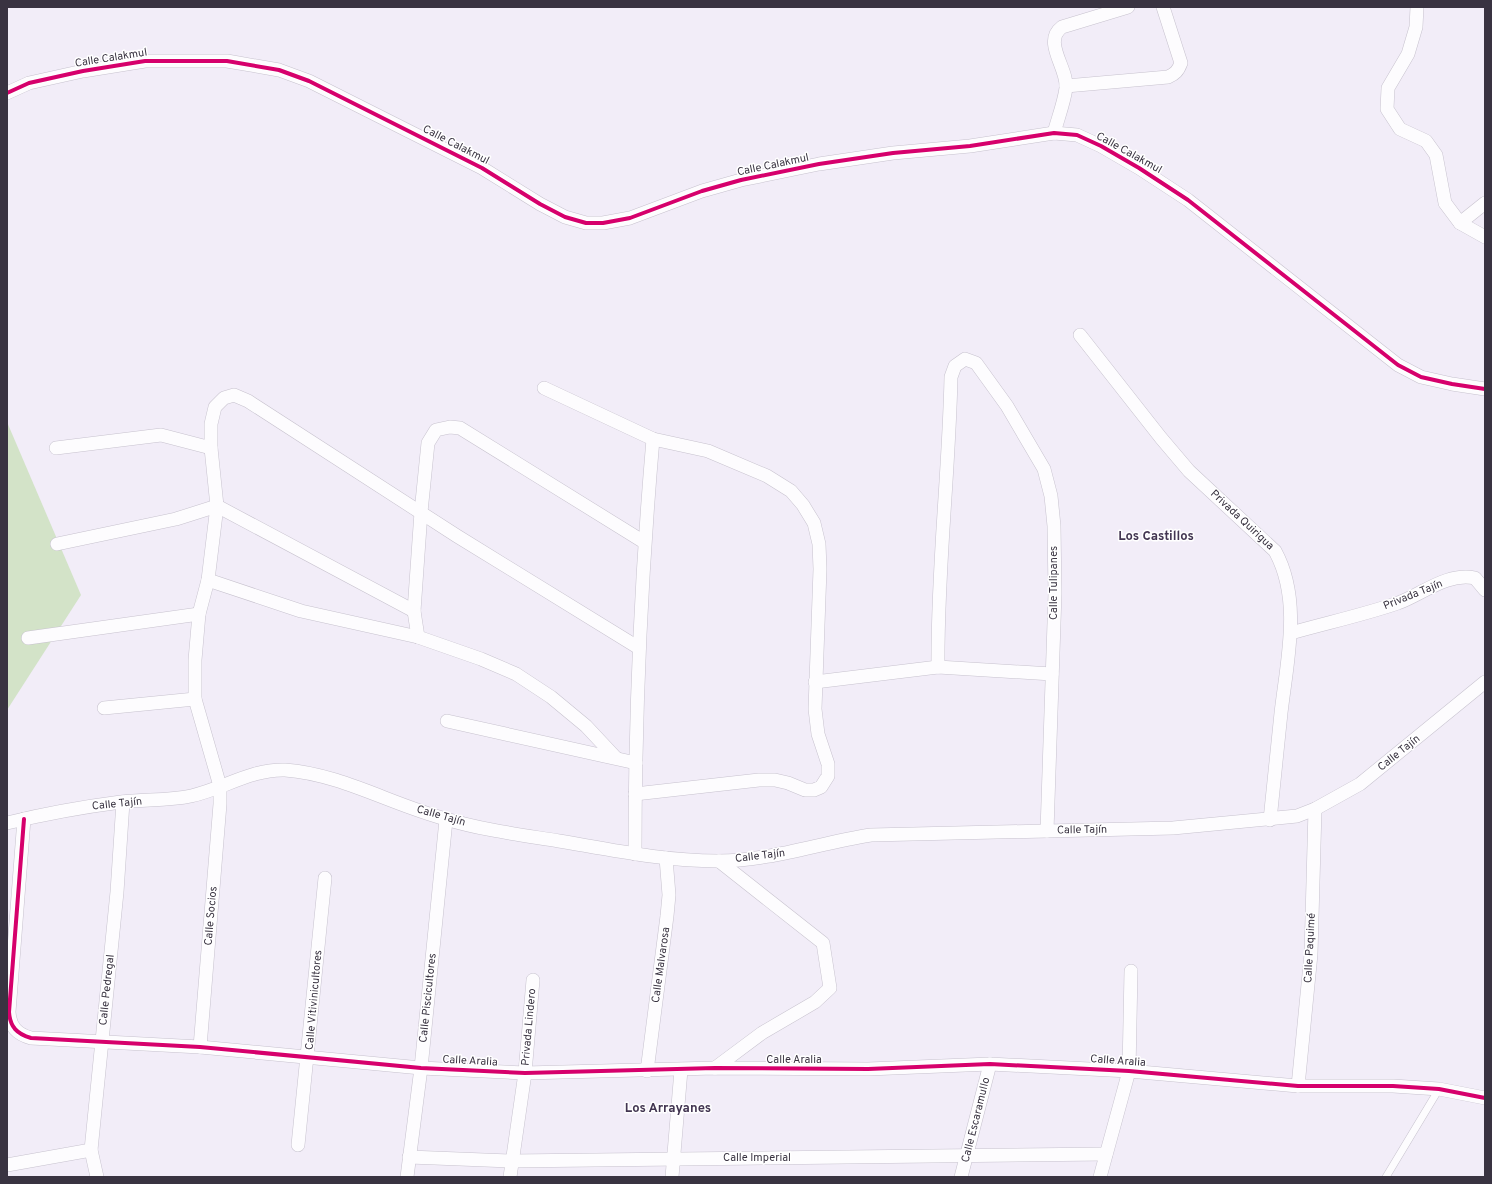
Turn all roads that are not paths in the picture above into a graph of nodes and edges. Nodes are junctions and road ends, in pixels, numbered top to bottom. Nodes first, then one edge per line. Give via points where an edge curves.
1 (1128, 7) edge
2 (1163, 7) edge
3 (1417, 7) edge
4 (1066, 86) junction
5 (7, 94) edge
6 (1054, 133) junction
7 (1485, 203) edge
8 (1460, 223) junction
9 (1485, 237) edge
10 (1080, 335) dead end
11 (544, 388) dead end
12 (1485, 389) edge
13 (653, 439) junction
14 (56, 448) dead end
15 (212, 448) junction
16 (217, 506) junction
17 (421, 512) junction
18 (644, 542) junction
19 (57, 544) dead end
20 (208, 580) junction
21 (1485, 590) edge
22 (414, 611) junction
23 (199, 614) junction
24 (1291, 633) junction
25 (418, 637) junction
26 (28, 638) dead end
27 (639, 648) junction
28 (938, 667) junction
29 (1052, 674) junction
30 (815, 682) junction
31 (1485, 682) edge
32 (194, 699) junction
33 (104, 708) dead end
34 (446, 721) dead end
35 (614, 757) junction
36 (636, 763) junction
37 (220, 786) junction
38 (635, 794) junction
39 (123, 802) junction
40 (1315, 809) junction
41 (24, 819) junction
42 (446, 820) junction
43 (1270, 820) junction
44 (7, 823) edge
45 (1047, 831) junction
46 (635, 854) junction
47 (666, 858) junction
48 (718, 861) junction
49 (325, 878) dead end
50 (1131, 971) dead end
51 (533, 980) dead end
52 (102, 1043) junction
53 (200, 1047) junction
54 (308, 1058) junction
55 (990, 1064) junction
56 (421, 1068) junction
57 (715, 1068) junction
58 (681, 1070) junction
59 (1129, 1070) junction
60 (647, 1071) junction
61 (525, 1073) junction
62 (1298, 1086) junction
63 (1439, 1089) junction
64 (1485, 1098) edge
65 (298, 1145) dead end
66 (91, 1150) junction
67 (1106, 1154) junction
68 (409, 1156) junction
69 (968, 1156) junction
70 (674, 1158) junction
71 (512, 1161) junction
72 (7, 1165) edge
73 (97, 1177) edge
74 (407, 1177) edge
75 (510, 1177) edge
76 (672, 1177) edge
77 (961, 1177) edge
78 (1100, 1177) edge
79 (1386, 1177) edge

1 - 4 street via 1062,27 1056,32 1054,41
2 - 4 street via 1181,64 1175,74 1168,78
3 - 8 street via 1416,27 1408,54 1388,88 1387,109 1400,129 1426,141 1436,155 1445,203
4 - 6 street
5 - 6 street, Calle Calakmul via 29,84 82,71 145,61 227,61 279,70 309,81 482,168 565,217 586,223 630,218 741,180 819,164
6 - 12 street, Calle Calakmul via 1076,135 1101,146 1165,184 1398,365 1421,377
7 - 8 street
8 - 9 street
10 - 24 street, Privada Quirigua via 1189,471 1275,551 1282,562 1288,591
11 - 13 street
13 - 18 street
13 - 30 street via 708,451 767,476 791,491 803,505 814,523 819,544
14 - 15 street via 162,435
15 - 16 street, Calle Socios
15 - 17 street, Calle Socios via 211,424 215,406 224,398 234,395 248,401
16 - 19 street via 176,519
16 - 20 street, Calle Socios
16 - 22 street
17 - 18 street via 428,443 436,430 460,428
17 - 22 street
17 - 27 street
18 - 27 street
20 - 23 street, Calle Socios
20 - 25 street via 301,611
21 - 24 street, Privada Tajín via 1475,578 1457,578 1399,603
22 - 25 street
23 - 26 street
23 - 32 street, Calle Socios
24 - 43 street, Privada Quirigua
25 - 35 street via 516,674 552,697 586,726
27 - 36 street
28 - 29 street
28 - 29 street, Calle Tulipanes via 939,589 951,377 955,366 965,359 976,363 1007,406 1044,469 1048,482 1054,534
28 - 30 street
29 - 45 street, Calle Tulipanes
30 - 38 street via 818,734 828,764 828,776 821,787 805,790 788,783 759,780
31 - 40 street, Calle Tajín via 1360,784
32 - 33 street
32 - 37 street, Calle Socios
34 - 35 street
35 - 36 street
36 - 38 street
37 - 39 street, Calle Tajín via 194,796 176,799
37 - 42 street, Calle Tajín via 261,772 303,772
37 - 53 street, Calle Socios
38 - 46 street
39 - 41 street, Calle Tajín
39 - 52 street, Calle Pedregal
40 - 43 street, Calle Tajín via 1297,816
40 - 62 street, Calle Paquimé via 1311,954
41 - 44 street, Calle Tajín
41 - 52 street, Calle Aralia via 10,1020 16,1031 31,1038
42 - 46 street, Calle Tajín
42 - 56 street, Calle Piscicultores
43 - 45 street, Calle Tajín via 1174,828
45 - 48 street, Calle Tajín via 871,835 772,856
46 - 47 street, Calle Tajín
47 - 48 street, Calle Tajín
47 - 60 street, Calle Malvarosa via 668,902
48 - 57 street via 823,943 830,988 815,1002 762,1032
49 - 54 street, Calle Vitivinicultores
50 - 59 street
51 - 61 street, Privada Lindero
52 - 53 street, Calle Aralia
52 - 66 street, Calle Pedregal
53 - 54 street, Calle Aralia
54 - 56 street, Calle Aralia
54 - 65 street, Calle Vitivinicultores
55 - 57 street, Calle Aralia via 868,1069
55 - 59 street, Calle Aralia
55 - 69 street, Calle Escaramullo
56 - 61 street, Calle Aralia
56 - 68 street, Calle Piscicultores
57 - 58 street, Calle Aralia
58 - 60 street, Calle Aralia
58 - 70 street
59 - 62 street, Calle Aralia
59 - 67 street
60 - 61 street, Calle Aralia
61 - 71 street, Privada Lindero
62 - 63 street, Calle Aralia
63 - 64 street, Calle Aralia
63 - 79 lane
66 - 72 street
66 - 73 street, Calle Pedregal
67 - 69 street, Calle Imperial
67 - 78 street
68 - 71 street, Calle Imperial
68 - 74 street, Calle Piscicultores
69 - 70 street, Calle Imperial
69 - 77 street, Calle Escaramullo
70 - 71 street, Calle Imperial
70 - 76 street
71 - 75 street, Privada Lindero

